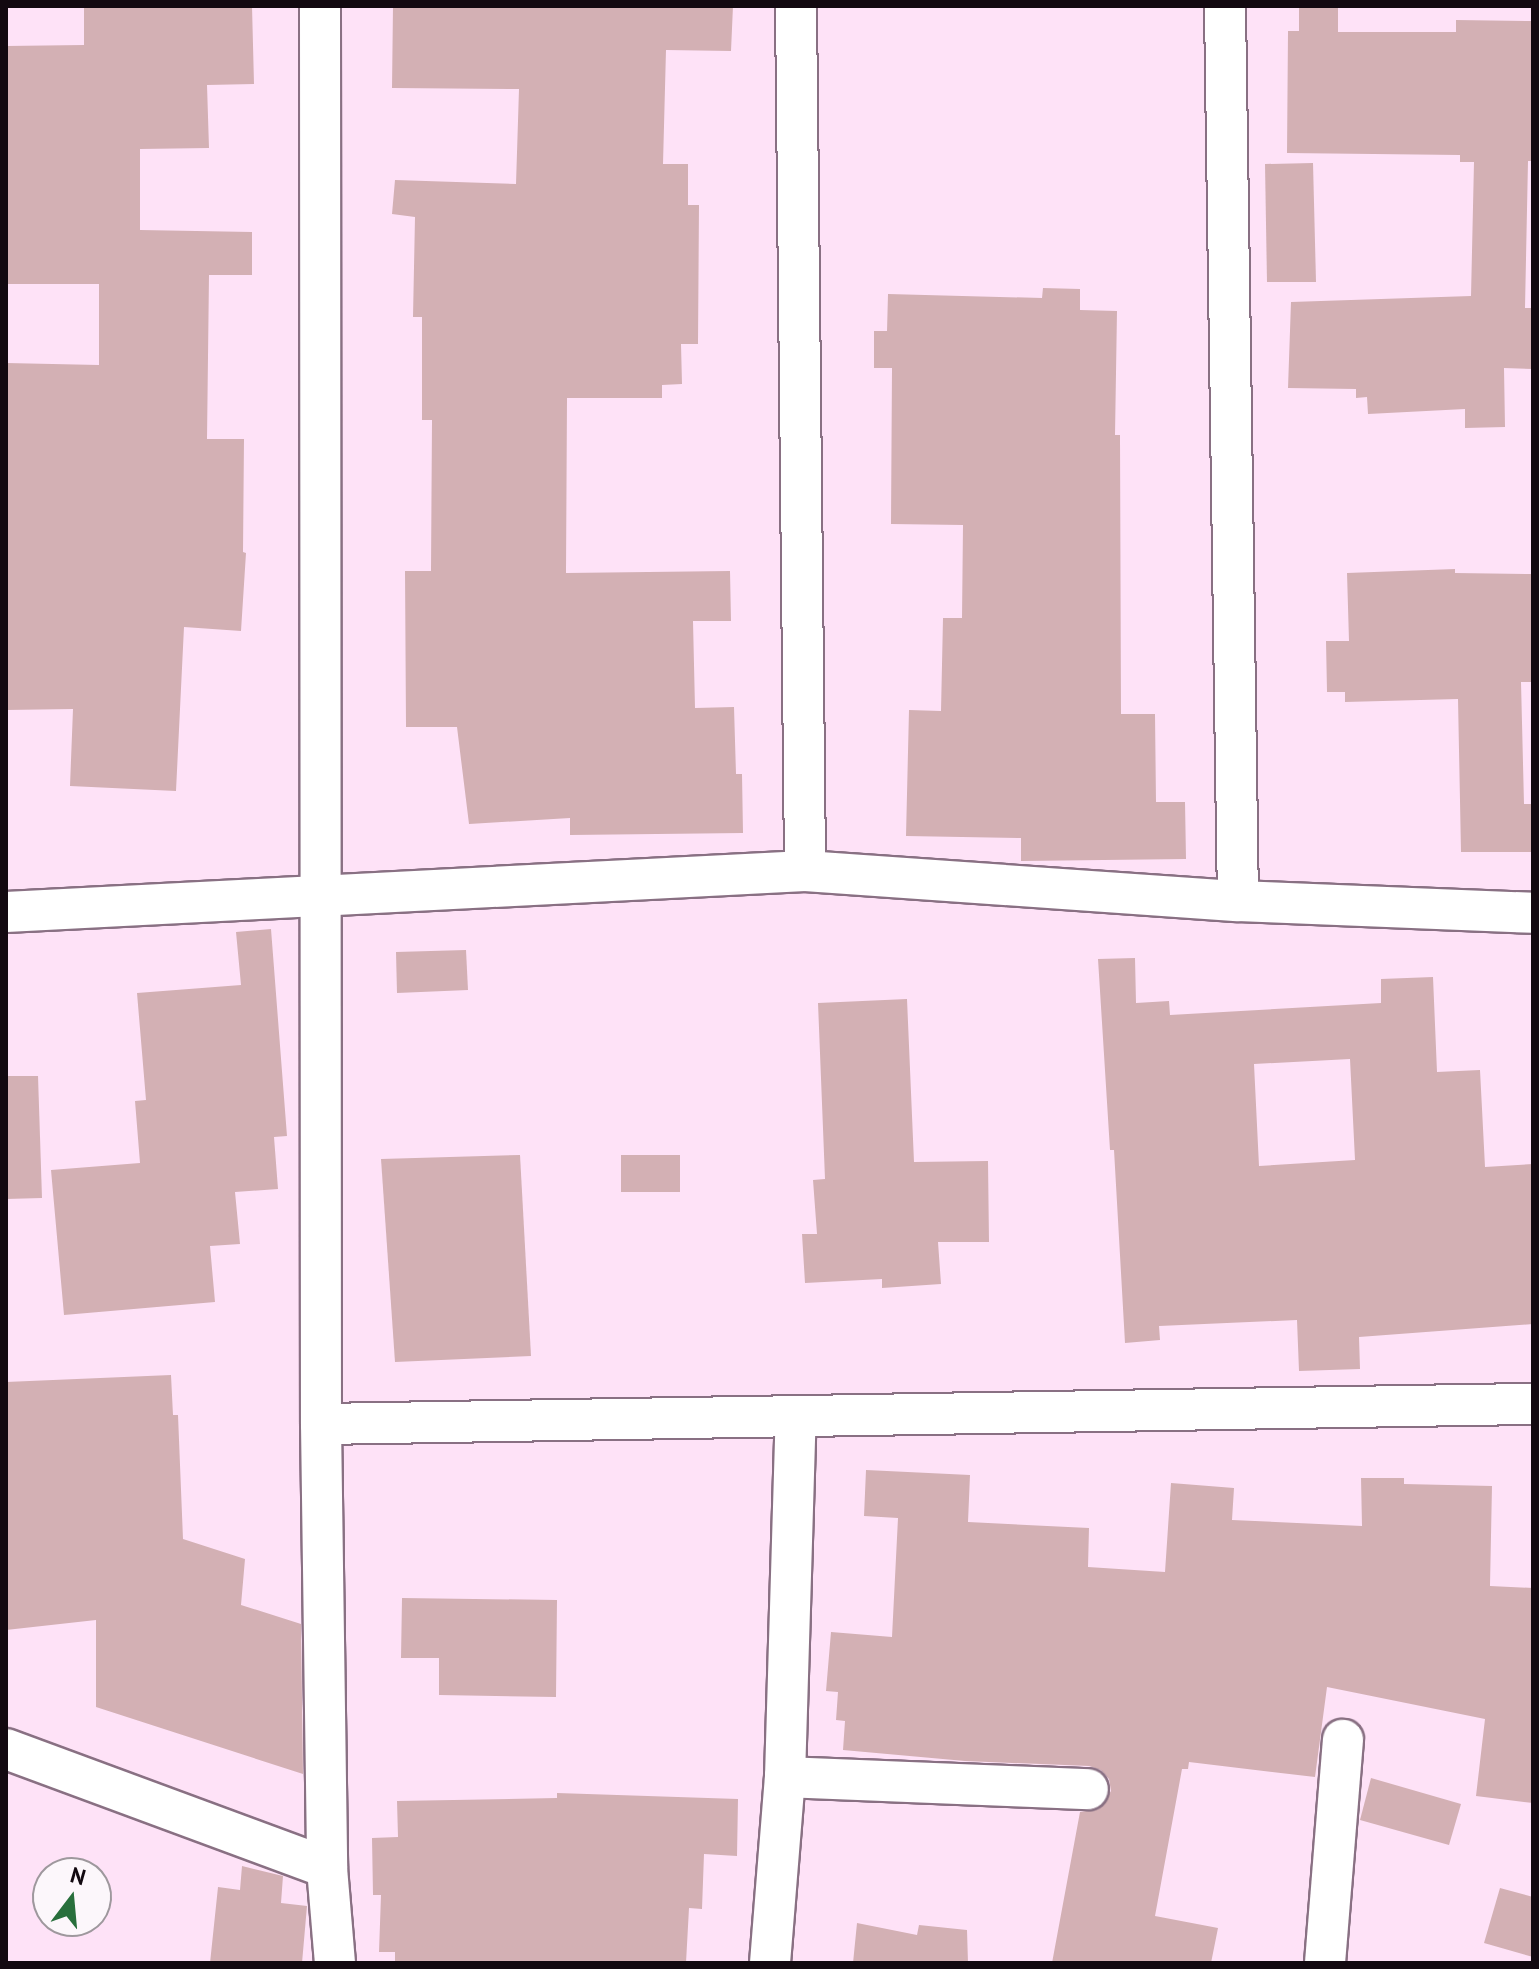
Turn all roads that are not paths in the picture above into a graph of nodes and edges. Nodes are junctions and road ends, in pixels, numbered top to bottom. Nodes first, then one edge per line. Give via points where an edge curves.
1 (320, 6) edge
2 (796, 6) edge
3 (1225, 6) edge
4 (805, 871) junction
5 (322, 896) junction
6 (1238, 901) junction
7 (6, 912) edge
8 (1533, 913) edge
9 (1533, 1404) edge
10 (796, 1416) junction
11 (321, 1424) junction
12 (1343, 1740) dead end
13 (6, 1749) edge
14 (785, 1777) junction
15 (1088, 1789) dead end
16 (327, 1868) junction
17 (335, 1963) edge
18 (770, 1963) edge
19 (1325, 1963) edge

1 - 5 street
2 - 4 street
3 - 6 street
4 - 5 street
4 - 6 street
5 - 7 street
5 - 11 street
6 - 8 street
9 - 10 street
10 - 11 street
10 - 14 street
11 - 16 street
12 - 19 street
13 - 16 street
14 - 15 street
14 - 18 street
16 - 17 street

